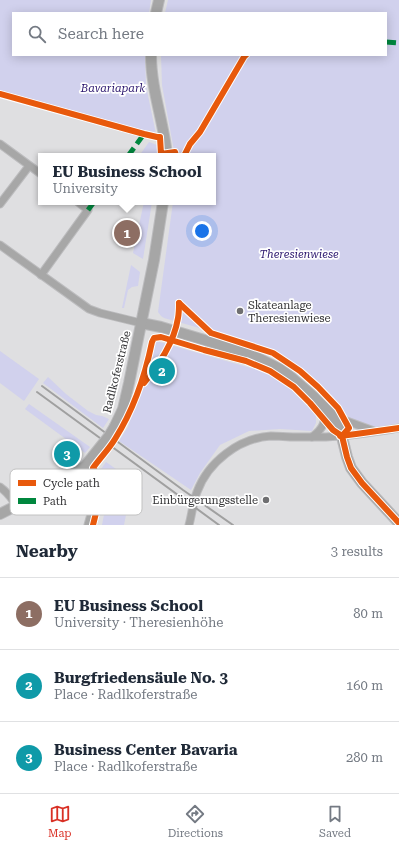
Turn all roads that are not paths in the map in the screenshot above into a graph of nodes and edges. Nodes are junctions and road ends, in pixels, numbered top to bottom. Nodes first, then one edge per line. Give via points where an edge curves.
1 (158, 0) edge
2 (156, 12) edge
3 (151, 56) edge
4 (0, 144) edge
5 (167, 153) edge
6 (29, 166) junction
7 (38, 172) edge
8 (0, 204) edge
9 (82, 205) edge
10 (163, 205) edge
11 (0, 245) edge
12 (41, 274) junction
13 (141, 323) junction
14 (324, 408) junction
15 (333, 416) junction
16 (399, 428) edge
17 (376, 432) junction
18 (342, 436) junction
19 (312, 437) junction
20 (85, 466) junction
21 (81, 469) edge
22 (87, 469) edge
23 (0, 487) edge
24 (10, 496) edge
25 (10, 509) edge
26 (0, 514) edge
27 (91, 515) edge
28 (399, 523) edge
29 (88, 525) edge
30 (190, 525) edge

1 - 2 main road
3 - 5 main road via 153,84
4 - 6 street
6 - 7 street
6 - 8 street
9 - 12 street via 88,210
10 - 13 main road, Radlkoferstraße
11 - 12 street
12 - 13 street via 89,309
13 - 14 main road via 162,327 258,358 291,377
13 - 20 main road, Radlkoferstraße, bridge via 123,409 109,436
14 - 15 main road
14 - 19 street via 323,427
15 - 17 street
15 - 18 main road
16 - 17 street
17 - 18 street
18 - 19 street
18 - 28 main road via 351,468
19 - 30 street via 262,437 241,444 224,454 205,476 197,492
20 - 21 main road
20 - 22 street
23 - 24 street
25 - 26 main road
27 - 29 street

